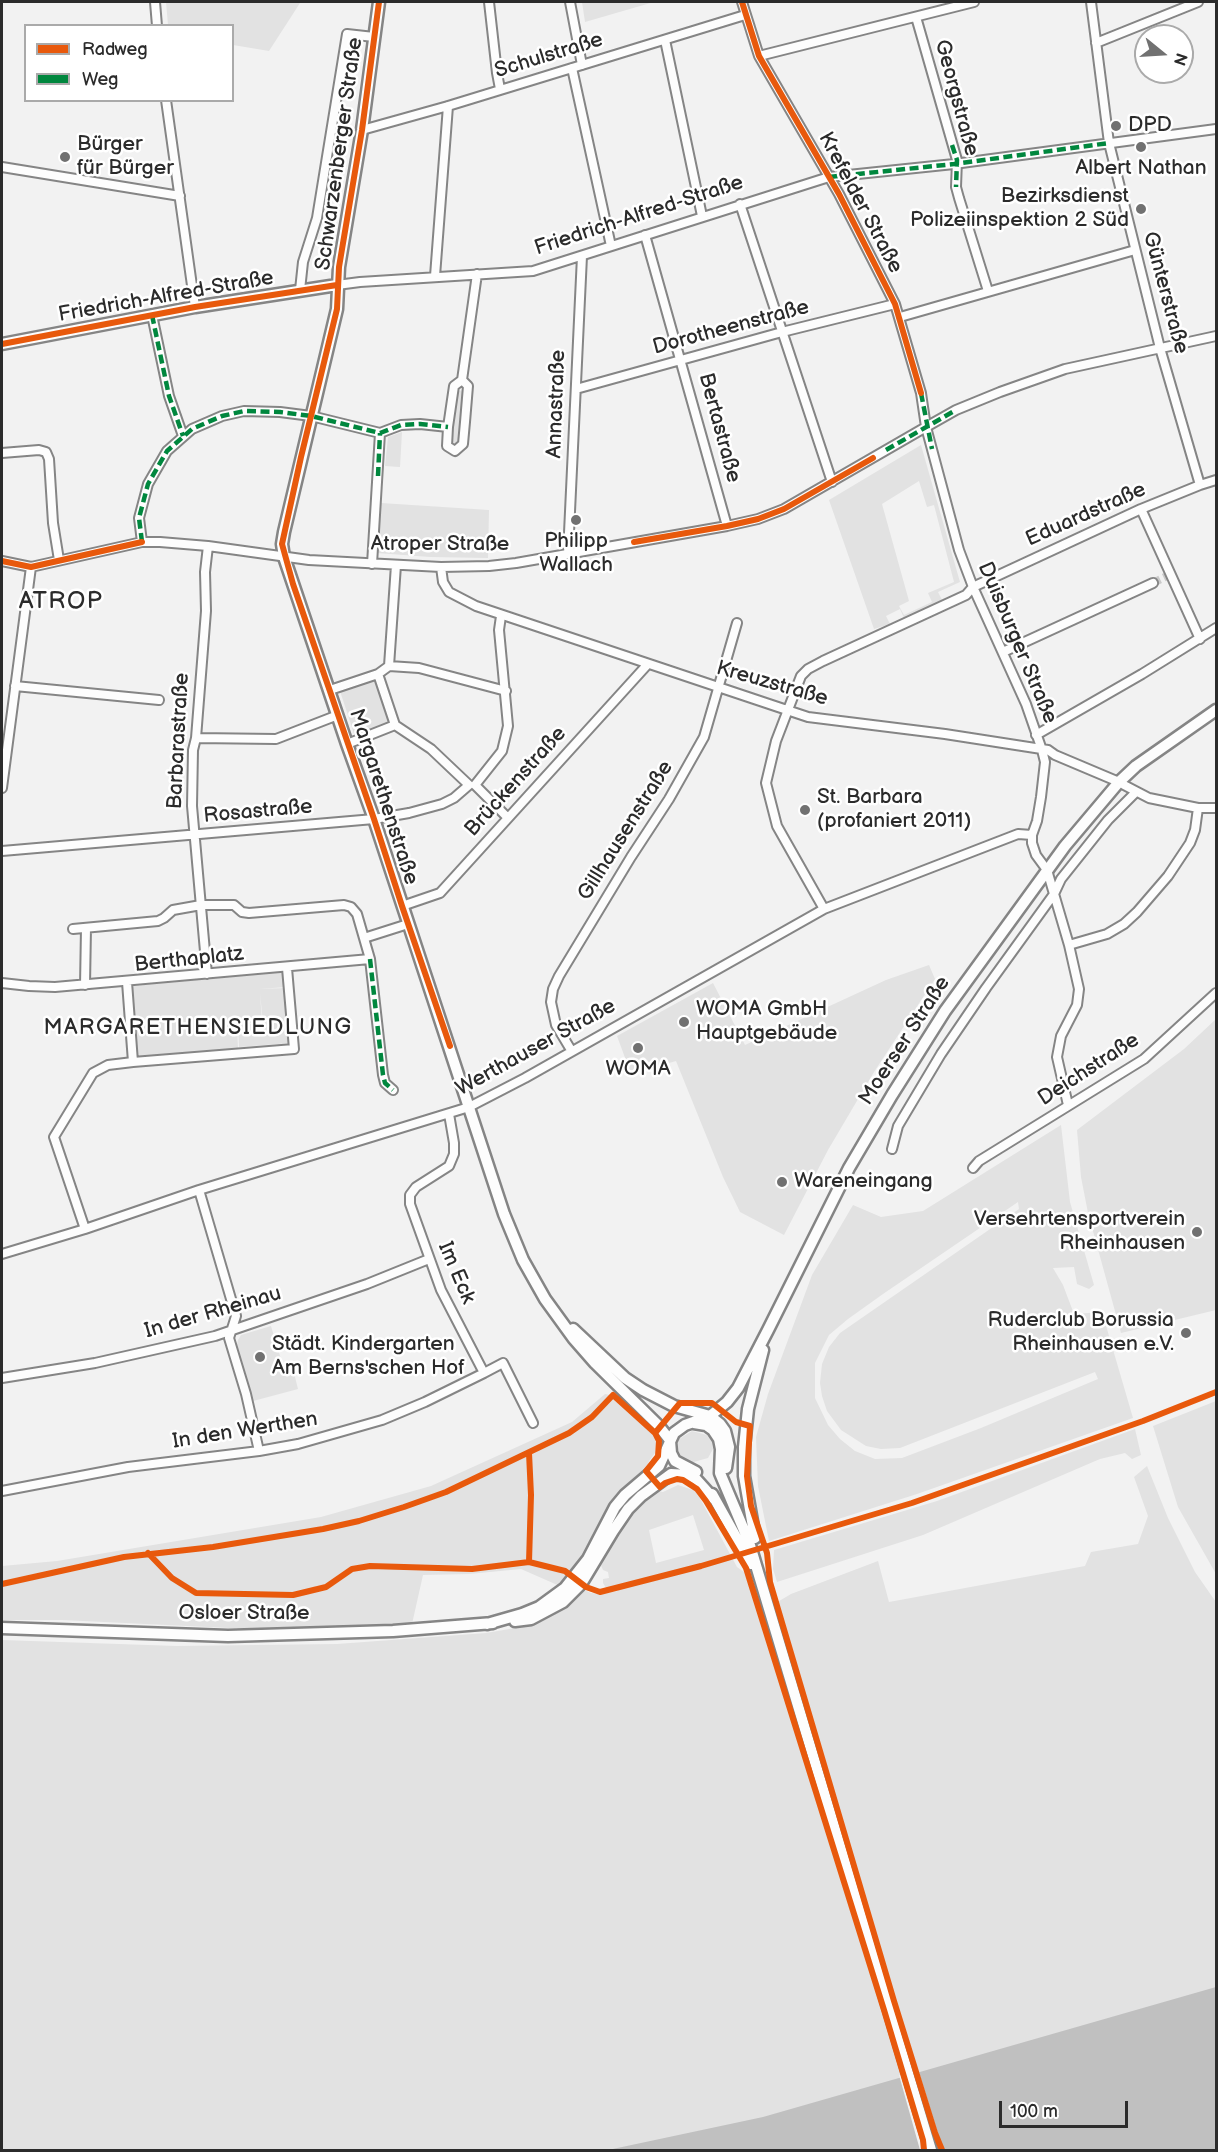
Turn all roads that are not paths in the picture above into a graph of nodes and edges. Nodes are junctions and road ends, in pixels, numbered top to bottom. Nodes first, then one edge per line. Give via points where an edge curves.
1 (155, 2) edge
2 (379, 2) edge
3 (489, 2) edge
4 (570, 2) edge
5 (742, 2) edge
6 (974, 2) edge
7 (1090, 2) edge
8 (1198, 2) edge
9 (745, 15) junction
10 (916, 17) junction
11 (158, 24) edge
12 (374, 37) junction
13 (665, 40) junction
14 (1096, 43) junction
15 (759, 56) junction
16 (582, 65) junction
17 (572, 68) junction
18 (500, 89) junction
19 (166, 102) edge
20 (448, 106) junction
21 (1216, 129) edge
22 (362, 130) junction
23 (1109, 143) junction
24 (957, 163) junction
25 (2, 167) edge
26 (829, 177) junction
27 (180, 196) junction
28 (740, 204) junction
29 (702, 216) junction
30 (645, 235) junction
31 (611, 246) junction
32 (1135, 250) junction
33 (582, 256) junction
34 (477, 274) junction
35 (435, 276) junction
36 (337, 285) junction
37 (300, 290) junction
38 (988, 291) junction
39 (895, 304) junction
40 (195, 307) junction
41 (152, 315) junction
42 (900, 317) junction
43 (782, 332) junction
44 (1216, 336) edge
45 (2, 344) edge
46 (1160, 348) junction
47 (682, 360) junction
48 (462, 380) junction
49 (576, 389) junction
50 (310, 416) junction
51 (448, 427) junction
52 (926, 427) junction
53 (380, 433) junction
54 (183, 436) junction
55 (2, 453) edge
56 (1216, 480) edge
57 (832, 482) junction
58 (1200, 485) junction
59 (1141, 509) junction
60 (727, 526) junction
61 (142, 542) junction
62 (208, 546) junction
63 (568, 554) junction
64 (284, 557) junction
65 (59, 560) junction
66 (2, 561) edge
67 (372, 564) junction
68 (396, 565) junction
69 (31, 567) junction
70 (441, 567) junction
71 (1153, 583) tunnel mouth
72 (973, 587) junction
73 (501, 616) junction
74 (737, 623) dead end
75 (1216, 628) edge
76 (1200, 639) junction
77 (1003, 652) junction
78 (647, 665) junction
79 (389, 666) junction
80 (378, 674) junction
81 (15, 686) junction
82 (718, 688) junction
83 (330, 690) junction
84 (506, 692) junction
85 (159, 700) dead end
86 (787, 710) junction
87 (1216, 710) edge
88 (338, 715) junction
89 (5, 722) edge
90 (395, 724) junction
91 (1036, 735) junction
92 (196, 738) junction
93 (347, 744) junction
94 (1042, 750) junction
95 (1122, 784) junction
96 (472, 785) junction
97 (2, 788) edge
98 (1136, 792) junction
99 (1198, 808) junction
100 (1216, 808) edge
101 (508, 818) junction
102 (374, 819) junction
103 (1032, 835) junction
104 (196, 836) junction
105 (2, 851) edge
106 (1047, 870) junction
107 (1054, 894) junction
108 (201, 905) junction
109 (402, 906) junction
110 (824, 909) junction
111 (408, 924) junction
112 (86, 928) junction
113 (73, 929) dead end
114 (364, 938) junction
115 (1069, 945) junction
116 (370, 959) junction
117 (287, 968) junction
118 (207, 974) junction
119 (127, 982) junction
120 (2, 983) edge
121 (85, 985) junction
122 (1216, 993) edge
123 (571, 1050) junction
124 (133, 1062) junction
125 (393, 1090) dead end
126 (1068, 1105) junction
127 (469, 1107) junction
128 (449, 1114) junction
129 (892, 1149) dead end
130 (973, 1168) dead end
131 (199, 1190) junction
132 (85, 1229) junction
133 (2, 1254) edge
134 (429, 1259) junction
135 (560, 1317) junction
136 (233, 1329) junction
137 (768, 1330) junction
138 (484, 1373) junction
139 (2, 1378) edge
140 (711, 1416) junction
141 (533, 1423) dead end
142 (694, 1423) junction
143 (669, 1439) junction
144 (259, 1451) junction
145 (724, 1486) junction
146 (2, 1491) edge
147 (714, 1499) junction
148 (761, 1583) junction
149 (487, 1624) junction
150 (2, 1628) edge
151 (931, 2151) edge

1 - 11 street
2 - 12 main road, Schwarzenberger Straße
3 - 18 street
4 - 16 street
5 - 9 street, Krefelder Straße
6 - 10 street
7 - 14 street, Günterstraße
8 - 14 street
9 - 13 street, Schulstraße
9 - 15 street, Krefelder Straße
10 - 15 street
10 - 24 street, Georgstraße
12 - 22 main road, Schwarzenberger Straße
12 - 37 street, Schwarzenberger Straße via 347,34 317,218 303,262
13 - 16 street, Schulstraße
13 - 29 street
14 - 23 street, Günterstraße
15 - 26 street, Krefelder Straße
16 - 17 street, Schulstraße
17 - 18 street, Schulstraße
17 - 31 street
18 - 20 street, Schulstraße
19 - 27 street
20 - 22 street, Schulstraße
20 - 35 street
21 - 23 street, Friedrich-Alfred-Straße
22 - 36 main road, Schwarzenberger Straße
23 - 24 street, Friedrich-Alfred-Straße
23 - 32 street, Günterstraße
24 - 26 street, Friedrich-Alfred-Straße
24 - 38 street, Georgstraße via 956,187
25 - 27 street
26 - 28 street, Friedrich-Alfred-Straße
26 - 39 street, Krefelder Straße
27 - 40 street
28 - 29 street, Friedrich-Alfred-Straße
28 - 43 street
29 - 30 street, Friedrich-Alfred-Straße
30 - 31 street, Friedrich-Alfred-Straße
30 - 47 street, Bertastraße
31 - 33 street, Friedrich-Alfred-Straße
32 - 38 street
32 - 46 street, Günterstraße
33 - 34 street, Friedrich-Alfred-Straße via 533,271
33 - 49 street, Annastraße
34 - 35 street, Friedrich-Alfred-Straße
34 - 48 street
35 - 36 street, Friedrich-Alfred-Straße
36 - 37 main road, Friedrich-Alfred-Straße
36 - 50 main road, Schwarzenberger Straße via 337,309
37 - 40 main road, Friedrich-Alfred-Straße
38 - 42 street
39 - 42 street, Krefelder Straße
39 - 43 street, Dorotheenstraße
40 - 41 main road, Friedrich-Alfred-Straße
41 - 45 main road, Friedrich-Alfred-Straße
41 - 54 street via 169,396
42 - 52 street, Krefelder Straße
43 - 47 street, Dorotheenstraße
43 - 57 street
44 - 46 street, Atroper Straße
46 - 52 street, Atroper Straße via 1065,369 1000,392
46 - 58 street, Günterstraße
47 - 49 street, Dorotheenstraße
47 - 60 street, Bertastraße
48 - 51 street via 454,386
48 - 51 street via 468,386 463,444 455,451 447,446
49 - 63 street, Annastraße
50 - 53 street
50 - 54 street via 244,411 222,416
50 - 64 main road, Schwarzenberger Straße via 284,532
51 - 53 street via 401,425
52 - 57 street, Atroper Straße
52 - 72 street, Duisburger Straße via 959,550
53 - 67 street
54 - 61 street via 167,451 148,484 139,518
55 - 65 street via 46,452
56 - 58 street, Eduardstraße
57 - 60 street, Atroper Straße via 784,509
58 - 59 street, Eduardstraße
59 - 72 street, Eduardstraße
59 - 76 street
60 - 63 street, Atroper Straße
61 - 62 street, Atroper Straße
61 - 65 street, Atroper Straße
62 - 64 street, Atroper Straße
62 - 92 street, Barbarastraße
63 - 70 street, Atroper Straße via 516,563
64 - 67 street, Atroper Straße
64 - 83 main road, Margarethenstraße
65 - 69 street, Atroper Straße
66 - 69 street, Atroper Straße
67 - 68 street, Atroper Straße
68 - 70 street, Atroper Straße
68 - 79 street
69 - 81 street
70 - 73 street, Kreuzstraße via 449,592
71 - 77 street
72 - 77 street, Duisburger Straße
72 - 86 street, Eduardstraße via 966,596 808,669 801,676
73 - 78 street, Kreuzstraße
73 - 84 street, Rosastraße
74 - 82 street, Gillhausenstraße
75 - 76 street
76 - 91 street
77 - 91 street, Duisburger Straße
78 - 82 street, Kreuzstraße
78 - 101 street, Brückenstraße
79 - 80 street
79 - 84 street via 419,668
80 - 83 street
80 - 90 street
81 - 85 street
81 - 89 street
82 - 86 street, Kreuzstraße
82 - 123 street, Gillhausenstraße via 704,737 553,989 551,1002 556,1025
83 - 88 main road, Margarethenstraße
84 - 96 street, Rosastraße via 508,726 502,751
86 - 94 street, Kreuzstraße via 808,717
86 - 110 street, Eduardstraße via 766,783 777,826
87 - 95 main road, Moerser Straße
88 - 92 street via 276,739
88 - 93 main road, Margarethenstraße
89 - 97 street
90 - 93 street
90 - 96 street
91 - 94 street, Duisburger Straße
92 - 104 street, Barbarastraße via 192,806
93 - 102 main road, Margarethenstraße
94 - 95 street, Kreuzstraße
94 - 103 street, Duisburger Straße via 1045,762
95 - 98 street
95 - 106 main road, Moerser Straße
96 - 101 street
96 - 102 street, Rosastraße via 442,804
98 - 99 street
98 - 107 street via 1060,879
99 - 100 street
99 - 115 street via 1190,843 1137,912 1107,934
101 - 109 street, Brückenstraße via 440,893
102 - 104 street, Rosastraße
102 - 109 main road, Margarethenstraße
103 - 106 street via 1036,855
103 - 110 street, Werthauser Straße via 1018,834
104 - 105 street, Rosastraße
104 - 108 street, Barbarastraße
106 - 107 street
106 - 137 main road, Moerser Straße via 945,1011 892,1095 849,1168
107 - 115 street
107 - 129 street via 941,1054 898,1126
108 - 112 street via 172,910 158,921
108 - 114 street via 234,905 249,913 344,905 357,914
108 - 118 street, Barbarastraße
109 - 111 main road, Margarethenstraße
110 - 123 street, Werthauser Straße
111 - 114 street
111 - 127 main road, Margarethenstraße
112 - 113 street
112 - 121 street
114 - 116 street
115 - 126 street via 1078,989 1077,1005 1061,1036 1057,1057
116 - 117 street, Berthaplatz
116 - 125 street via 383,1076
117 - 118 street, Berthaplatz
117 - 124 street via 294,1049
118 - 119 street, Berthaplatz
119 - 121 street
119 - 124 street, Berthaplatz
120 - 121 street
122 - 126 street, Deichstraße via 1144,1059
123 - 127 street, Werthauser Straße
124 - 132 street via 108,1065 93,1073 54,1137
126 - 130 street, Deichstraße
127 - 128 street, Werthauser Straße
127 - 135 main road, Margarethenstraße via 523,1260
128 - 131 street, Werthauser Straße
128 - 134 street, Im Eck via 454,1154 449,1166 410,1195
131 - 132 street, Werthauser Straße
131 - 136 street via 236,1316
132 - 133 street, Werthauser Straße
134 - 136 street, In der Rheinau
134 - 138 street, Im Eck
135 - 140 main road, Margarethenstraße via 643,1390 674,1406
135 - 143 main road, Margarethenstraße via 595,1363
136 - 139 street, In der Rheinau via 148,1352
136 - 144 street via 229,1338
137 - 140 main road, Moerser Straße via 738,1388
137 - 148 main road, Moerser Straße via 748,1409 744,1447 744,1476
138 - 141 street via 503,1363
138 - 144 street, In den Werthen via 382,1420
140 - 142 main road
140 - 145 main road via 724,1431 729,1447
142 - 143 main road
142 - 145 main road via 706,1425 719,1439
143 - 147 main road, Margarethenstraße via 675,1461 704,1479
143 - 149 main road, Osloer Straße via 659,1466 615,1507 588,1559 565,1588 539,1607
144 - 146 street, In den Werthen via 128,1467
145 - 148 main road via 746,1532
147 - 148 main road
147 - 149 main road, Osloer Straße via 696,1479 671,1474 628,1509 581,1584 563,1602 531,1619
148 - 151 main road
149 - 150 main road, Osloer Straße via 228,1636

